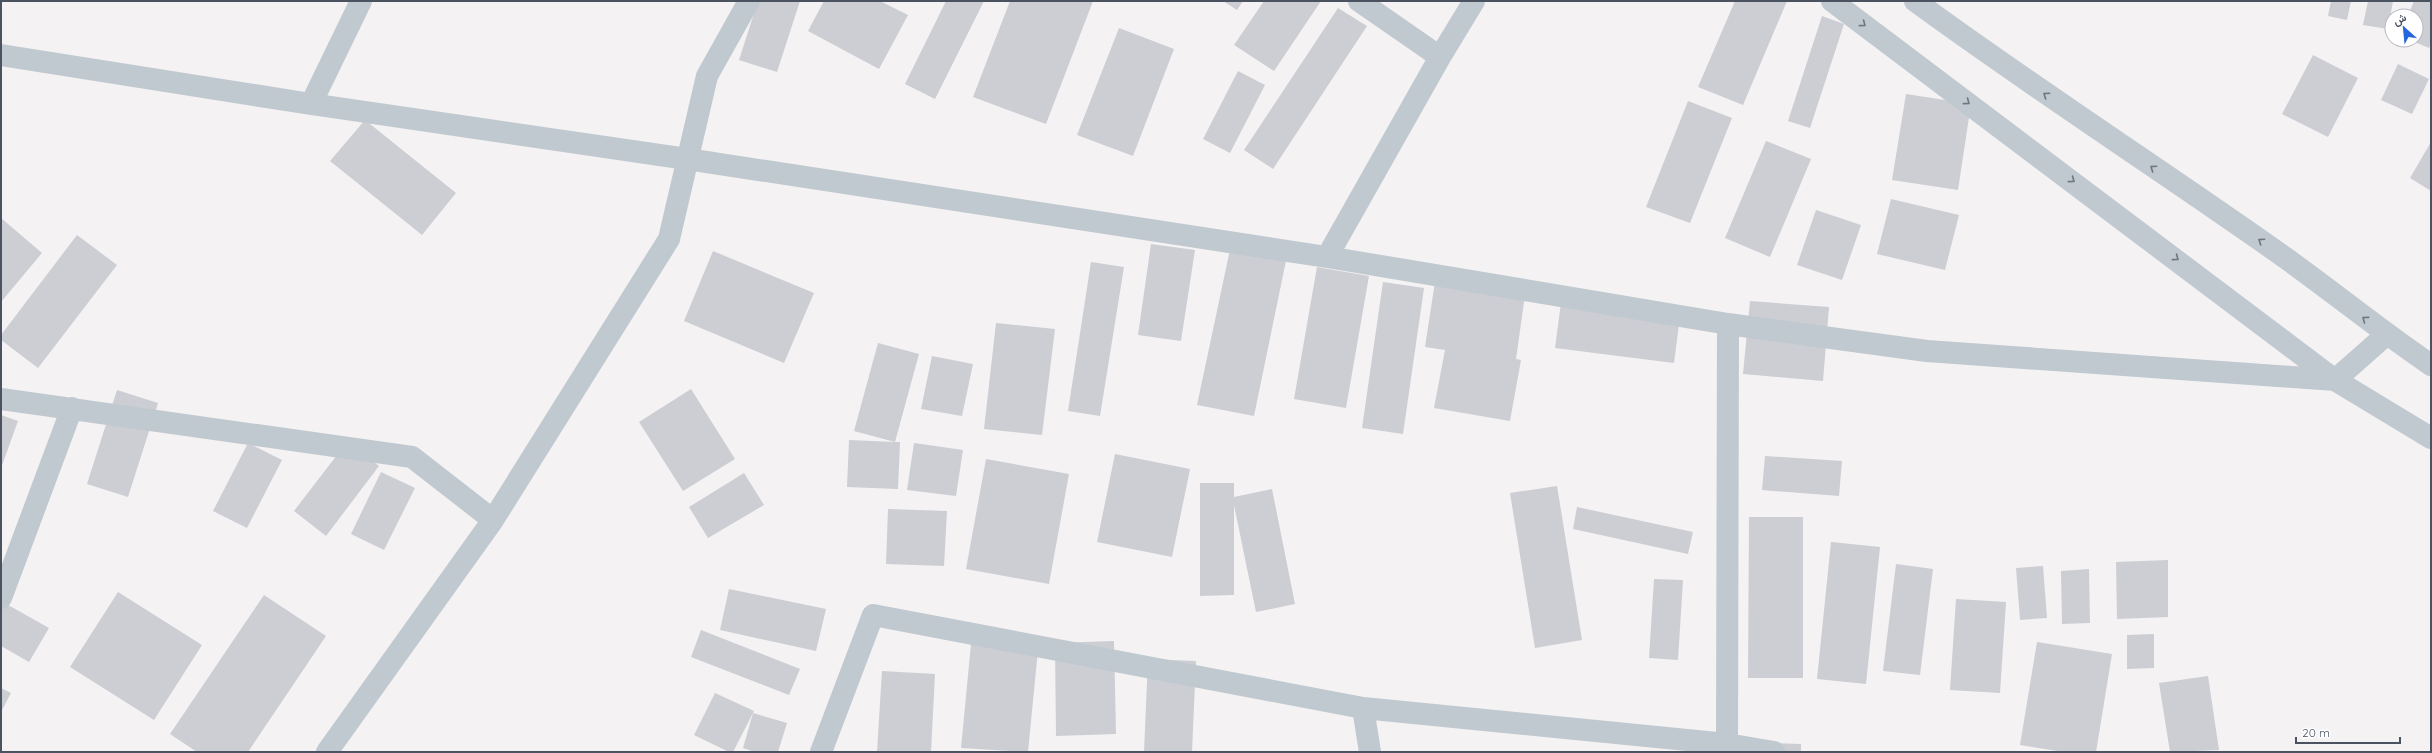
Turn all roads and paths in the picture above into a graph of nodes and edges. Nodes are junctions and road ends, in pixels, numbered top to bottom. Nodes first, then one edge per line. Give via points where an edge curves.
1 (361, 1) edge
2 (749, 1) edge
3 (1359, 1) edge
4 (1474, 1) edge
5 (1832, 1) edge
6 (1916, 1) edge
7 (1, 55) edge
8 (1440, 57) junction
9 (311, 104) junction
10 (688, 159) junction
11 (1327, 257) junction
12 (1728, 324) junction
13 (2386, 335) junction
14 (2431, 365) edge
15 (2335, 380) junction
16 (1, 399) edge
17 (72, 408) junction
18 (2431, 438) edge
19 (493, 520) junction
20 (1, 598) edge
21 (1363, 708) junction
22 (1727, 744) junction
23 (326, 752) edge
24 (821, 752) edge
25 (1370, 752) edge
26 (1774, 752) edge

1 - 9 street
2 - 10 street via 707,76
3 - 8 street
4 - 8 street
5 -> 15 street
13 -> 6 street via 2271,248 2007,68
7 - 9 street
8 - 11 street
9 - 10 street
10 - 11 street
10 - 19 street via 669,239
11 - 12 street
12 - 15 street via 1927,350
12 - 22 street
13 - 14 street
13 - 15 street
15 - 18 street
16 - 17 street
17 - 19 street via 412,457
17 - 20 street
19 - 23 street
21 - 22 street
21 - 24 street via 873,615
21 - 25 street
22 - 26 street

